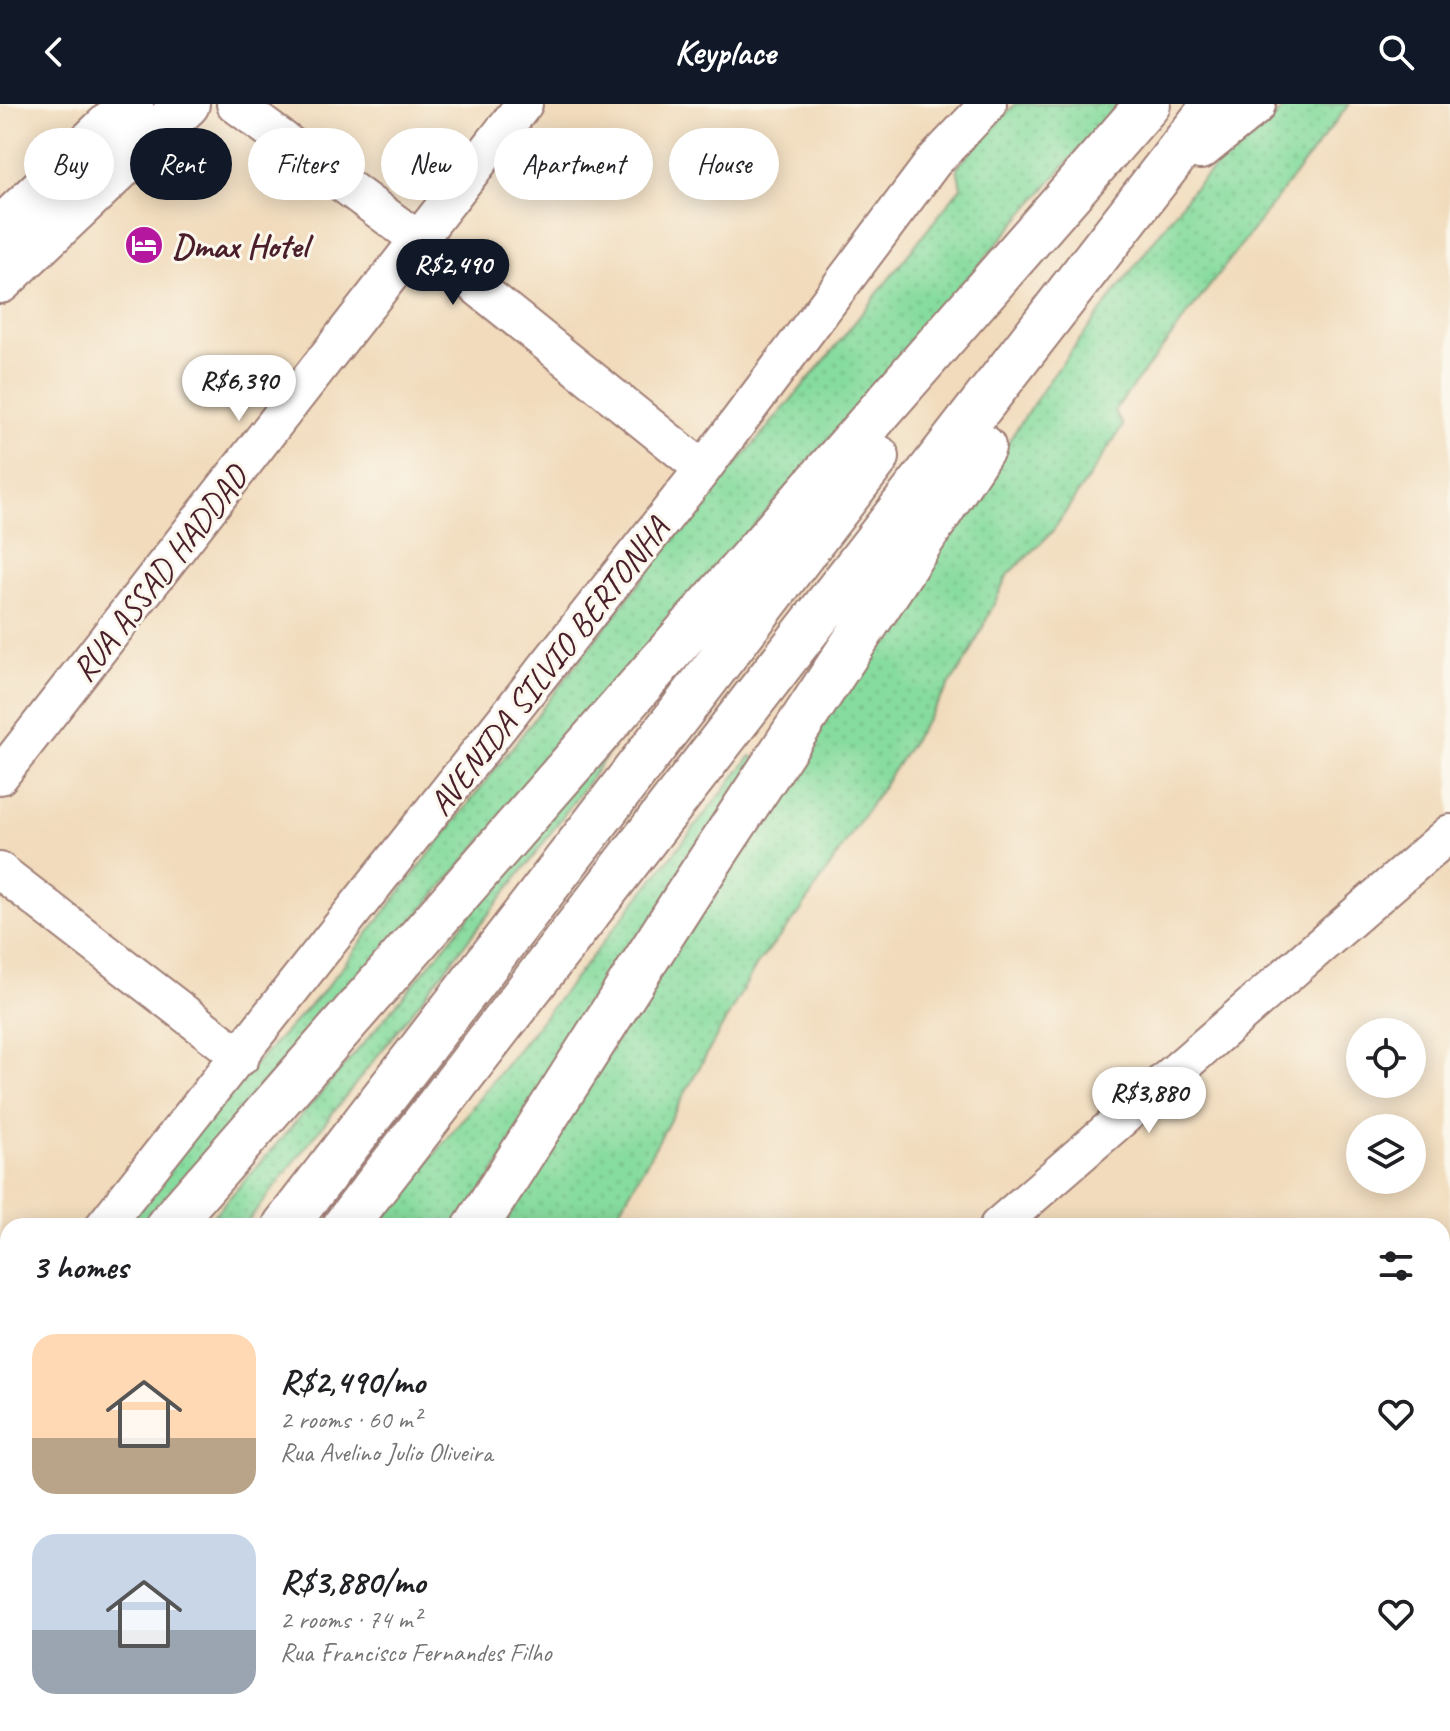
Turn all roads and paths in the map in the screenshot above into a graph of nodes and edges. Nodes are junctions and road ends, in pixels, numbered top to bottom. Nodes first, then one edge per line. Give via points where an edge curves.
1 (131, 104) edge
2 (188, 104) edge
3 (235, 104) edge
4 (524, 104) edge
5 (988, 104) edge
6 (1149, 104) edge
7 (1215, 104) edge
8 (1253, 104) edge
9 (1157, 180) junction
10 (0, 230) edge
11 (420, 241) junction
12 (0, 281) edge
13 (703, 469) junction
14 (0, 776) edge
15 (1450, 833) edge
16 (0, 871) edge
17 (241, 1057) junction
18 (110, 1218) edge
19 (175, 1218) edge
20 (291, 1218) edge
21 (351, 1218) edge
22 (481, 1218) edge
23 (1007, 1218) edge

1 - 10 main road
2 - 12 main road
3 - 11 street
4 - 11 street, RUA ASSAD HADDAD
5 - 13 street, AVENIDA SILVIO BERTONHA via 934,161
6 - 19 main road
6 - 20 main road
7 - 9 main road
8 - 9 main road
9 - 21 main road
9 - 22 main road
11 - 13 street
11 - 14 street, RUA ASSAD HADDAD
13 - 17 street, AVENIDA SILVIO BERTONHA
15 - 23 street
16 - 17 street
17 - 18 street, AVENIDA SILVIO BERTONHA

